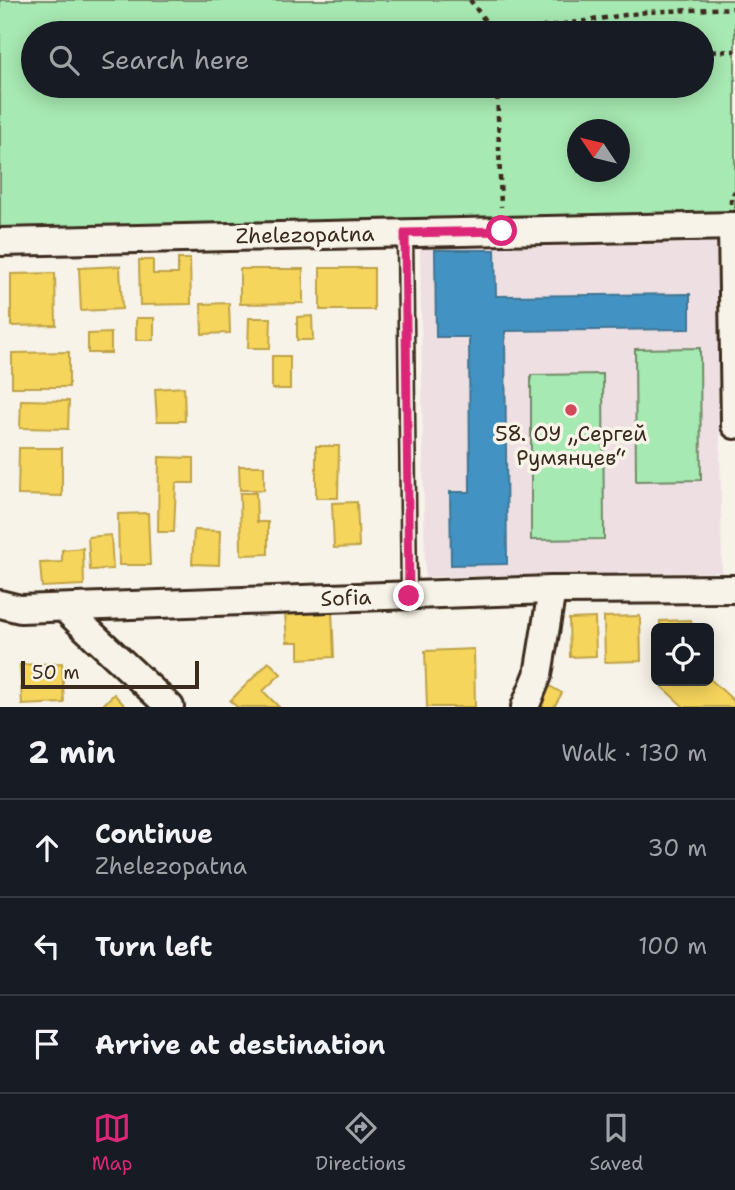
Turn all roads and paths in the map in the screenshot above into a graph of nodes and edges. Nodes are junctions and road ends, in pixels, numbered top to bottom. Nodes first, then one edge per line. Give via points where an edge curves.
1 (470, 0) edge
2 (735, 8) edge
3 (485, 21) edge
4 (585, 21) edge
5 (735, 51) edge
6 (714, 52) edge
7 (497, 98) edge
8 (733, 226) edge
9 (502, 231) junction
10 (405, 233) junction
11 (0, 242) edge
12 (735, 425) edge
13 (735, 589) edge
14 (552, 590) junction
15 (409, 596) junction
16 (0, 604) edge
17 (64, 608) junction
18 (170, 707) edge
19 (525, 707) edge

1 - 3 path
2 - 4 path via 646,12
5 - 6 path
7 - 9 path
8 - 9 street, Zhelezopatna
8 - 12 street
9 - 10 street, Zhelezopatna
10 - 11 street, Zhelezopatna
10 - 15 lane
13 - 14 street, Sofia
14 - 15 street, Sofia
14 - 19 street via 538,675
15 - 17 street, Sofia
16 - 17 street, Sofia via 20,610
17 - 18 street

